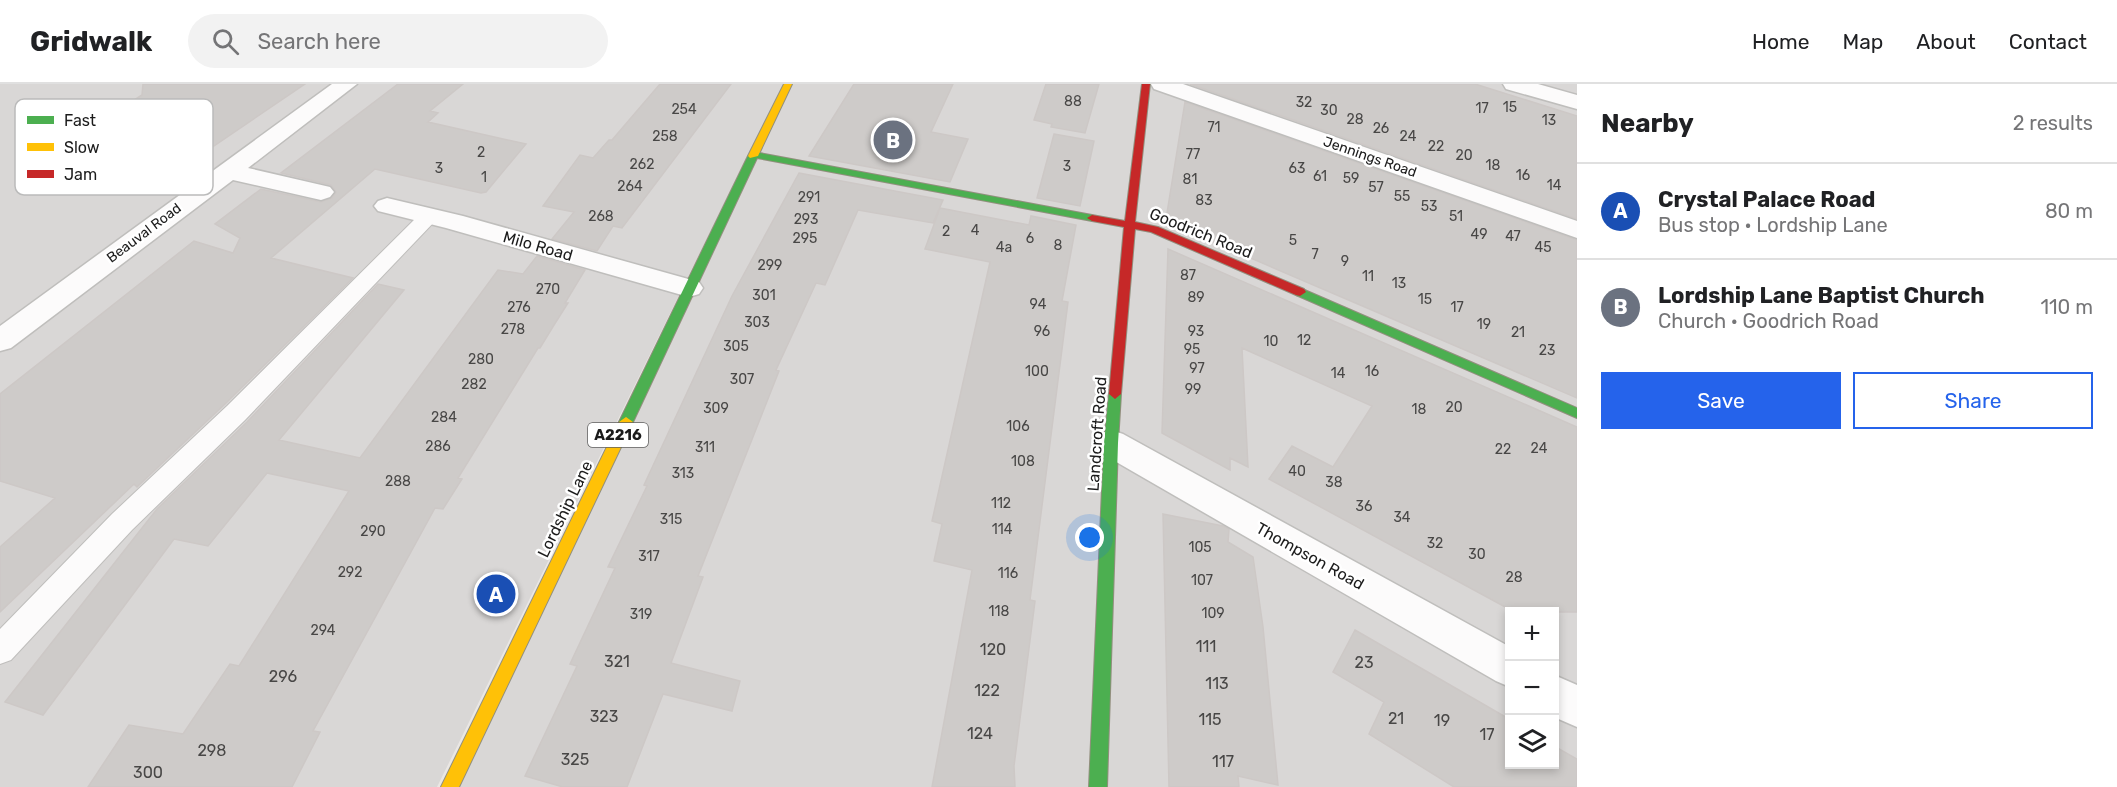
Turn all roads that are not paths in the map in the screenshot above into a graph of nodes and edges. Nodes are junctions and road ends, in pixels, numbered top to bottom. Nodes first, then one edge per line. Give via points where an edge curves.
1 (346, 84) edge
2 (788, 84) edge
3 (1146, 84) edge
4 (1162, 84) edge
5 (1514, 84) edge
6 (1577, 102) edge
7 (754, 155) junction
8 (227, 171) junction
9 (213, 181) edge
10 (321, 192) dead end
11 (195, 195) edge
12 (387, 206) dead end
13 (429, 216) junction
14 (1130, 223) junction
15 (1577, 230) edge
16 (689, 288) junction
17 (0, 341) edge
18 (1577, 413) edge
19 (1111, 443) junction
20 (0, 650) edge
21 (1505, 666) edge
22 (1559, 697) edge
23 (1577, 706) edge
24 (450, 787) edge
25 (1098, 787) edge

1 - 8 street, Beauval Road
2 - 7 street, Lordship Lane / A2216
3 - 14 street, Landcroft Road
4 - 15 street, Jennings Road
5 - 6 street
7 - 14 street, Goodrich Road
7 - 16 street, Lordship Lane / A2216
8 - 9 street, Beauval Road
8 - 10 street
11 - 17 street, Beauval Road
12 - 13 street, Milo Road
13 - 16 street, Milo Road
13 - 20 lane via 236,413 122,522
14 - 18 street, Goodrich Road via 1154,229
14 - 19 street, Landcroft Road
16 - 24 street, Lordship Lane / A2216
19 - 21 street, Thompson Road
19 - 25 street, Landcroft Road
22 - 23 street

